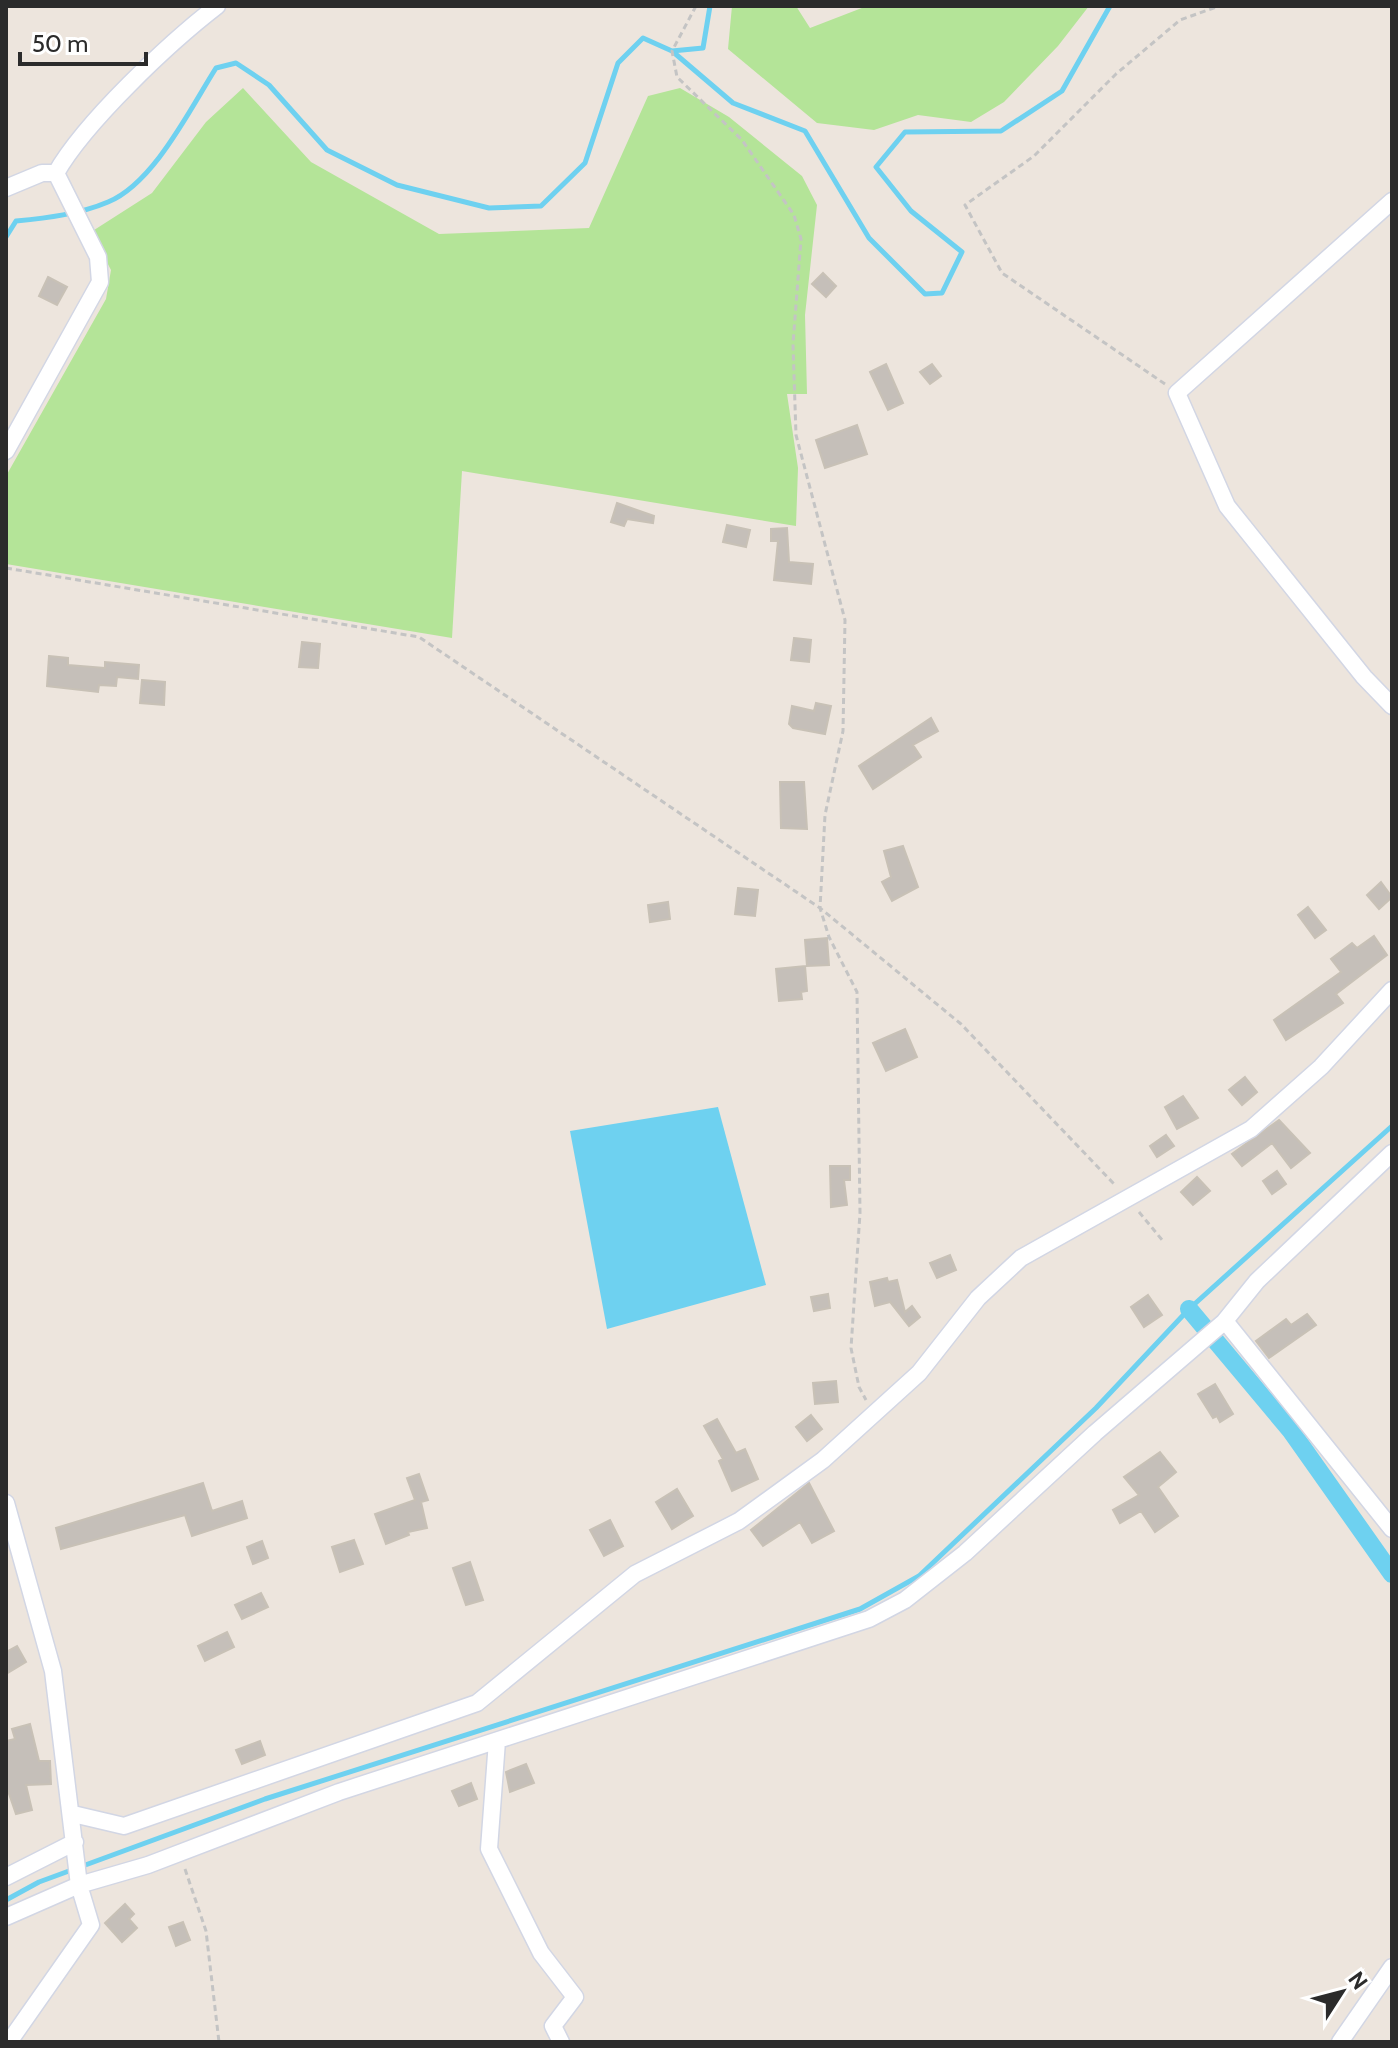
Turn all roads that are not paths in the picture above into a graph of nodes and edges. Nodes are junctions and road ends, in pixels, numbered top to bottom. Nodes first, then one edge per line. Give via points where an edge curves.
1 (217, 6) edge
2 (56, 173) junction
3 (6, 188) edge
4 (1392, 201) edge
5 (6, 451) edge
6 (1392, 706) edge
7 (1392, 990) edge
8 (1392, 1153) edge
9 (1224, 1321) junction
10 (6, 1503) edge
11 (1392, 1529) edge
12 (497, 1741) junction
13 (73, 1814) junction
14 (75, 1842) junction
15 (78, 1873) junction
16 (6, 1877) edge
17 (6, 1917) edge
18 (1392, 1967) edge
19 (9, 2042) edge
20 (561, 2042) edge
21 (1340, 2042) edge

1 - 2 street via 123,93
2 - 3 street via 42,173
2 - 5 street via 98,257 100,282
4 - 6 street via 1177,393 1227,506
7 - 13 street via 1321,1067 1251,1129 1021,1258 978,1298 919,1373 823,1460 739,1521 635,1574 477,1703 124,1826
8 - 9 street via 1257,1281
9 - 11 street
9 - 12 street via 965,1553 905,1600 869,1619
10 - 13 street via 53,1671
12 - 15 street via 339,1792 180,1854
12 - 20 street via 489,1849 541,1953 575,1997 553,2026
13 - 14 street
14 - 15 street
14 - 16 street
15 - 17 street
15 - 19 street via 91,1925
18 - 21 street

